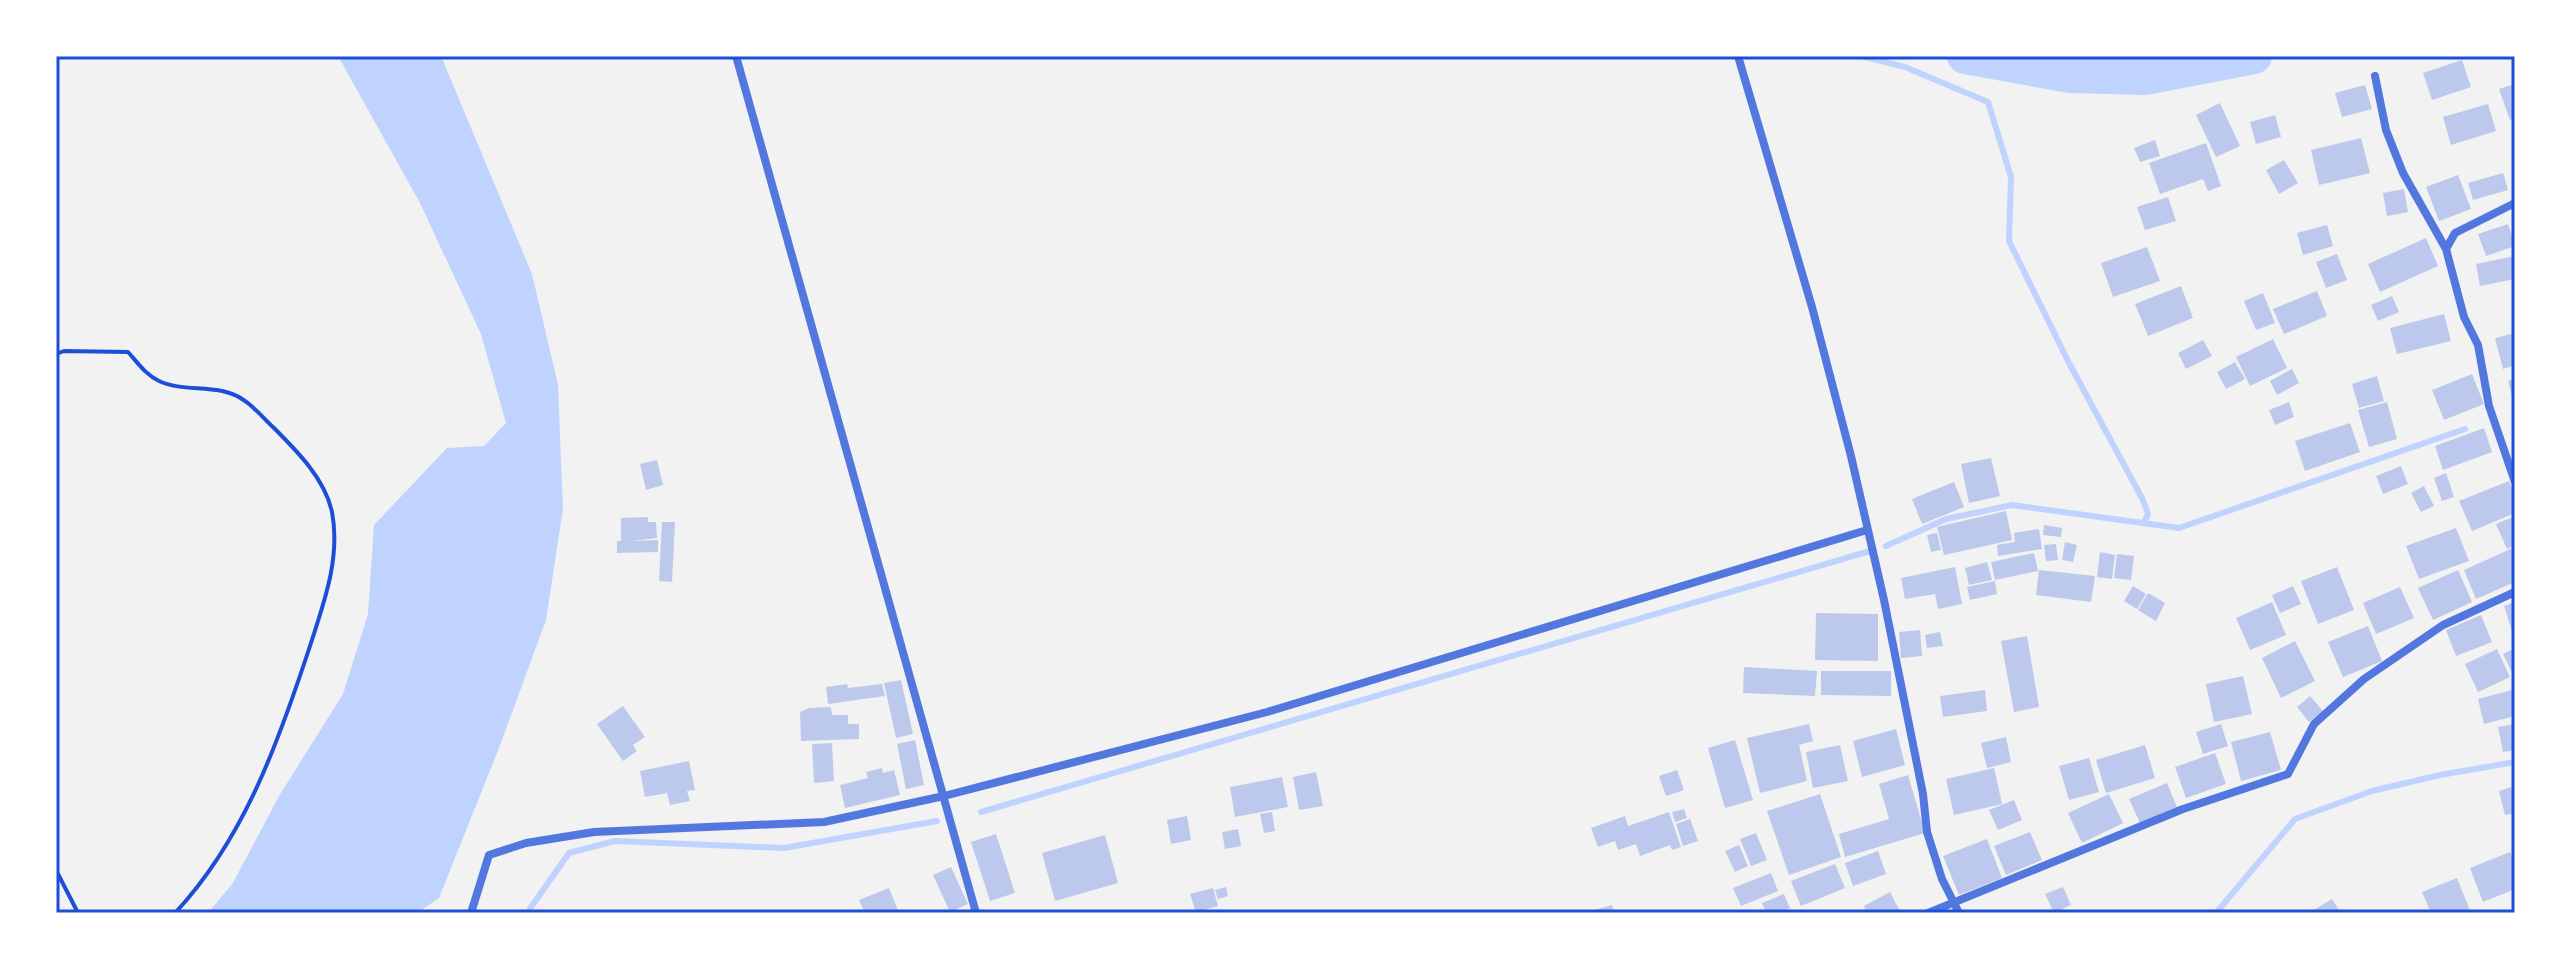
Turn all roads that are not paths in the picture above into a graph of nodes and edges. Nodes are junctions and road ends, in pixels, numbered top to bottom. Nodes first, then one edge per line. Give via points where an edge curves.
1 (736, 56) edge
2 (1738, 56) edge
3 (2375, 76) dead end
4 (2515, 203) edge
5 (2446, 249) junction
6 (2515, 482) edge
7 (1867, 530) junction
8 (2515, 592) edge
9 (944, 796) junction
10 (1954, 902) junction
11 (471, 913) edge
12 (976, 913) edge
13 (1928, 913) edge
14 (1959, 913) edge

1 - 9 street
2 - 7 street via 1812,307
3 - 5 street via 2386,130 2403,173
4 - 5 street via 2455,233
5 - 6 street
7 - 9 street via 1267,712
7 - 10 street via 1927,832
8 - 10 street via 2443,625 2364,679 2314,724 2288,774 2183,809
9 - 11 street via 824,822 594,832 526,843 489,855
9 - 12 street
10 - 13 street
10 - 14 street

